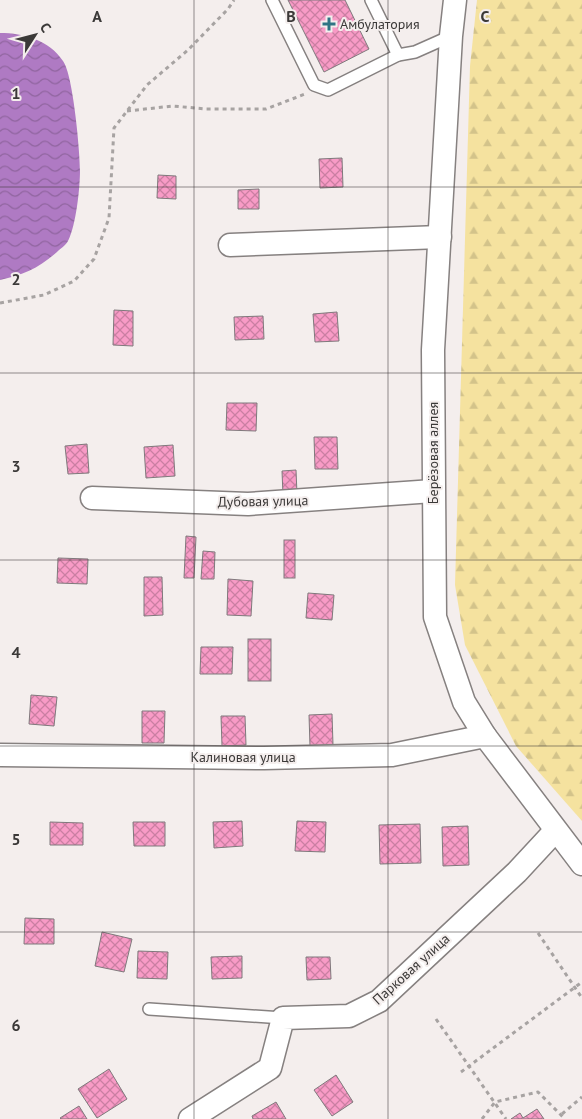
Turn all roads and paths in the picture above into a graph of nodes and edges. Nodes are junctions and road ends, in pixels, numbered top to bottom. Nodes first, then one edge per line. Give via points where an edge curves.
1 (234, 0) edge
2 (272, 0) edge
3 (371, 0) edge
4 (455, 0) edge
5 (451, 36) junction
6 (398, 55) junction
7 (314, 85) junction
8 (127, 111) junction
9 (440, 237) junction
10 (230, 245) dead end
11 (0, 302) edge
12 (433, 491) junction
13 (92, 498) dead end
14 (485, 736) junction
15 (0, 755) edge
16 (555, 831) junction
17 (582, 864) edge
18 (538, 933) dead end
19 (582, 982) edge
20 (575, 987) junction
21 (582, 998) edge
22 (149, 1009) dead end
23 (283, 1018) junction
24 (436, 1019) dead end
25 (470, 1065) junction
26 (461, 1072) dead end
27 (582, 1097) edge
28 (495, 1102) junction
29 (562, 1114) junction
30 (190, 1119) edge
31 (482, 1119) edge
32 (506, 1119) edge
33 (565, 1119) edge

1 - 8 path via 188,50 147,85
2 - 7 lane
3 - 6 lane
4 - 5 street, Берёзовая аллея
5 - 6 lane via 415,52
5 - 9 street, Берёзовая аллея
6 - 7 lane via 328,90
7 - 8 path via 303,97 266,109 173,106
8 - 11 path via 114,128 109,218 94,259 74,281 44,295
9 - 10 street
9 - 12 street, Берёзовая аллея via 433,350
12 - 13 street, Дубовая улица via 248,504
12 - 14 street, Берёзовая аллея via 434,617 464,702
14 - 15 street, Калиновая улица via 392,755 264,758
14 - 16 street, Берёзовая аллея
16 - 17 street, Берёзовая аллея
16 - 23 street, Парковая улица via 517,872 379,1001 349,1016
18 - 20 path
19 - 20 path
20 - 21 path
20 - 25 path
22 - 23 lane
23 - 30 street via 270,1068
24 - 25 path
25 - 26 path
25 - 28 path
27 - 29 path
28 - 29 path via 538,1092
28 - 31 path
28 - 32 path
29 - 33 path

